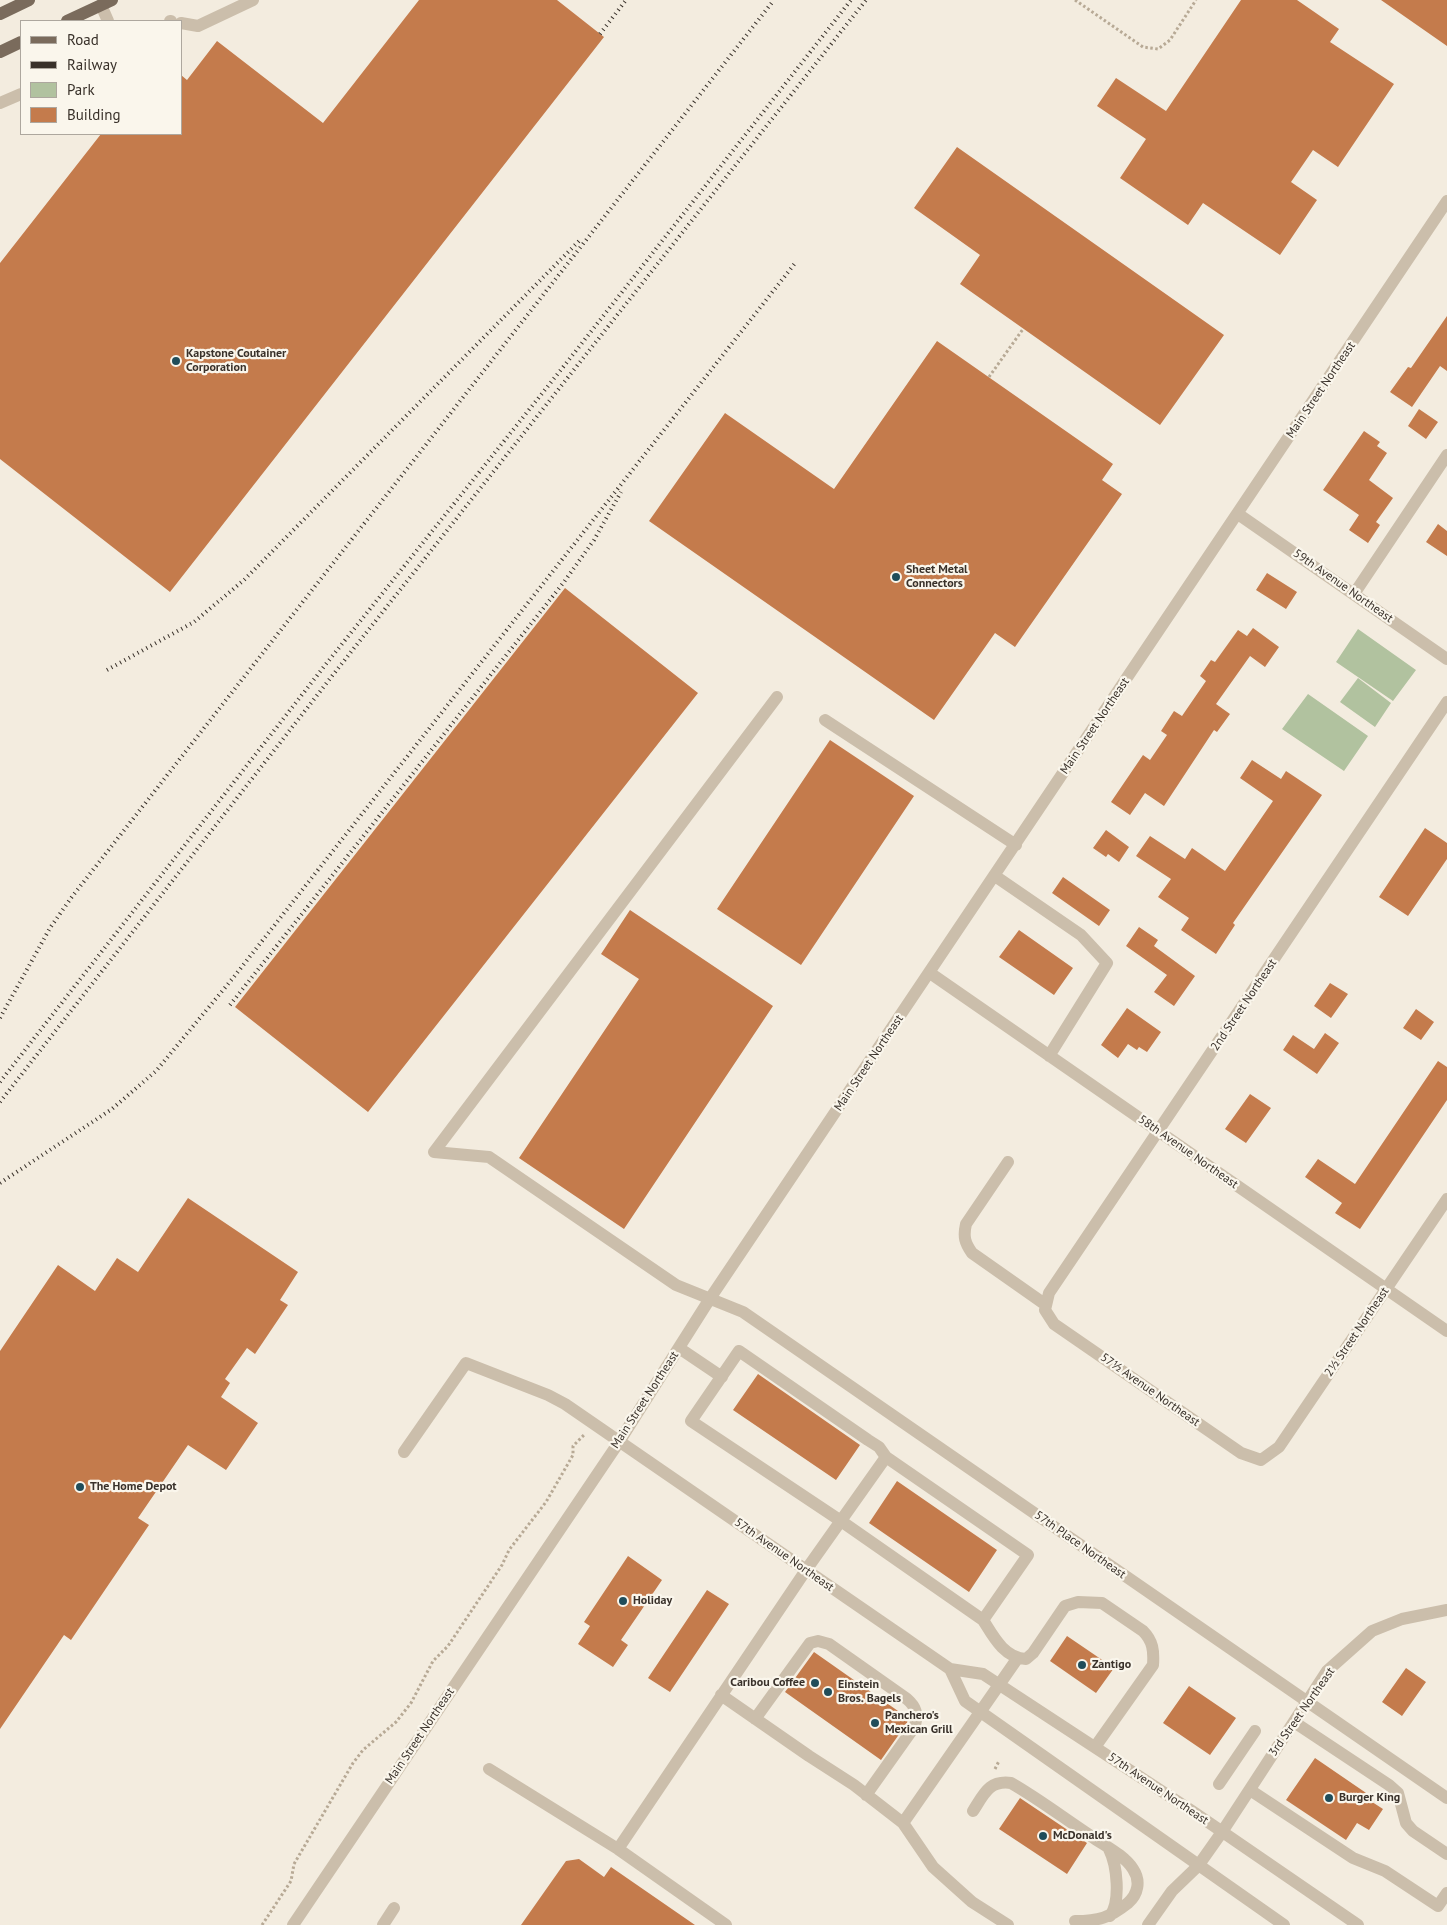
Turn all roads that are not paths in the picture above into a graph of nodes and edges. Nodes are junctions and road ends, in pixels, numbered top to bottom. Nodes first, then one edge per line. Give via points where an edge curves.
1 (29, 0) edge
2 (253, 0) edge
3 (107, 3) edge
4 (0, 14) edge
5 (69, 20) edge
6 (108, 20) edge
7 (182, 23) edge
8 (20, 42) edge
9 (0, 52) edge
10 (20, 94) edge
11 (0, 103) edge
12 (1447, 201) edge
13 (1447, 455) edge
14 (1238, 514) junction
15 (1354, 594) junction
16 (1447, 659) edge
17 (777, 697) dead end
18 (1447, 702) edge
19 (825, 720) dead end
20 (1016, 845) junction
21 (995, 876) junction
22 (930, 973) junction
23 (1049, 1056) junction
24 (1159, 1132) junction
25 (1008, 1162) dead end
26 (1447, 1199) edge
27 (1387, 1289) junction
28 (711, 1297) junction
29 (1046, 1308) junction
30 (1447, 1330) edge
31 (679, 1348) junction
32 (722, 1377) junction
33 (619, 1442) junction
34 (404, 1452) dead end
35 (886, 1457) junction
36 (1261, 1460) joint
37 (841, 1521) junction
38 (806, 1570) junction
39 (1447, 1610) edge
40 (983, 1620) junction
41 (1017, 1659) junction
42 (950, 1669) junction
43 (999, 1685) junction
44 (722, 1695) junction
45 (1307, 1702) junction
46 (980, 1712) junction
47 (755, 1719) junction
48 (1294, 1722) junction
49 (1255, 1732) dead end
50 (1095, 1747) junction
51 (489, 1769) dead end
52 (1219, 1784) dead end
53 (1250, 1790) junction
54 (866, 1794) junction
55 (1447, 1798) edge
56 (972, 1811) dead end
57 (903, 1822) junction
58 (1222, 1832) junction
59 (618, 1849) junction
60 (1110, 1849) junction
61 (1447, 1854) edge
62 (1198, 1866) junction
63 (1447, 1893) edge
64 (394, 1908) dead end
65 (1110, 1916) junction
66 (1075, 1921) dead end
67 (1152, 1924) edge
68 (293, 1925) edge
69 (383, 1925) edge
70 (726, 1925) edge
71 (1008, 1925) edge
72 (1284, 1925) edge
73 (1358, 1925) edge

1 - 4 main road
2 - 7 street via 198,26
3 - 5 main road
3 - 6 street
8 - 9 main road
10 - 11 street
12 - 14 street, Main Street Northeast
13 - 15 street
14 - 15 street, 59th Avenue Northeast
14 - 20 street, Main Street Northeast
15 - 16 street, 59th Avenue Northeast
17 - 28 street, 57th Place Northeast via 434,1152 489,1157 676,1284
18 - 24 street, 2nd Street Northeast
19 - 20 street
20 - 21 street, Main Street Northeast
21 - 22 street, Main Street Northeast
21 - 23 street via 1081,935 1107,963
22 - 23 street, 58th Avenue Northeast
22 - 28 street, Main Street Northeast
23 - 24 street, 58th Avenue Northeast
24 - 27 street, 58th Avenue Northeast
24 - 29 street, 2nd Street Northeast via 1049,1293
25 - 29 street, 57½ Avenue Northeast via 966,1224 966,1245 972,1253
26 - 27 street, 2½ Street Northeast
27 - 30 street, 58th Avenue Northeast
27 - 36 street, 2½ Street Northeast via 1279,1447
28 - 31 street, Main Street Northeast
28 - 45 street, 57th Place Northeast via 743,1312
29 - 36 street, 57½ Avenue Northeast via 1054,1324 1241,1453
31 - 32 street
31 - 33 street, Main Street Northeast
32 - 35 street via 739,1351 879,1447
32 - 37 street via 691,1421
33 - 34 street, 57th Avenue Northeast via 548,1395 466,1363
33 - 38 street, 57th Avenue Northeast
33 - 68 street, Main Street Northeast
35 - 37 street
35 - 40 street via 1028,1555
37 - 38 street
37 - 40 street
38 - 42 street, 57th Avenue Northeast
38 - 44 street
39 - 45 street, 3rd Street Northeast via 1402,1619 1372,1631 1327,1671
40 - 41 street via 997,1642
41 - 43 street
41 - 50 street via 1026,1659 1033,1653 1065,1606 1078,1602 1102,1603 1143,1630 1152,1645 1153,1665
42 - 43 street, 57th Avenue Northeast via 983,1674
42 - 46 street via 965,1701
43 - 46 street
43 - 50 street, 57th Avenue Northeast
44 - 47 street
44 - 59 street
45 - 48 street, 3rd Street Northeast
45 - 55 street, 57th Place Northeast
46 - 57 street
46 - 62 street
47 - 54 street
47 - 54 street via 810,1643 828,1644 907,1699 915,1706 918,1716 915,1726
48 - 53 street, 3rd Street Northeast
48 - 61 street via 1389,1785 1398,1794 1406,1823 1412,1831
49 - 52 street
50 - 58 street, 57th Avenue Northeast
51 - 59 street
53 - 58 street, 3rd Street Northeast
53 - 63 street via 1353,1858 1385,1871 1438,1906
54 - 57 street
56 - 60 street via 996,1783 1011,1783
57 - 71 street via 933,1867 972,1902
58 - 62 street, 3rd Street Northeast
58 - 73 street, 57th Avenue Northeast
59 - 70 street
60 - 65 street via 1115,1865 1116,1900
60 - 65 street via 1133,1869 1138,1887 1131,1900
62 - 67 street, 3rd Street Northeast via 1172,1891
62 - 72 street
64 - 69 street
65 - 66 street

